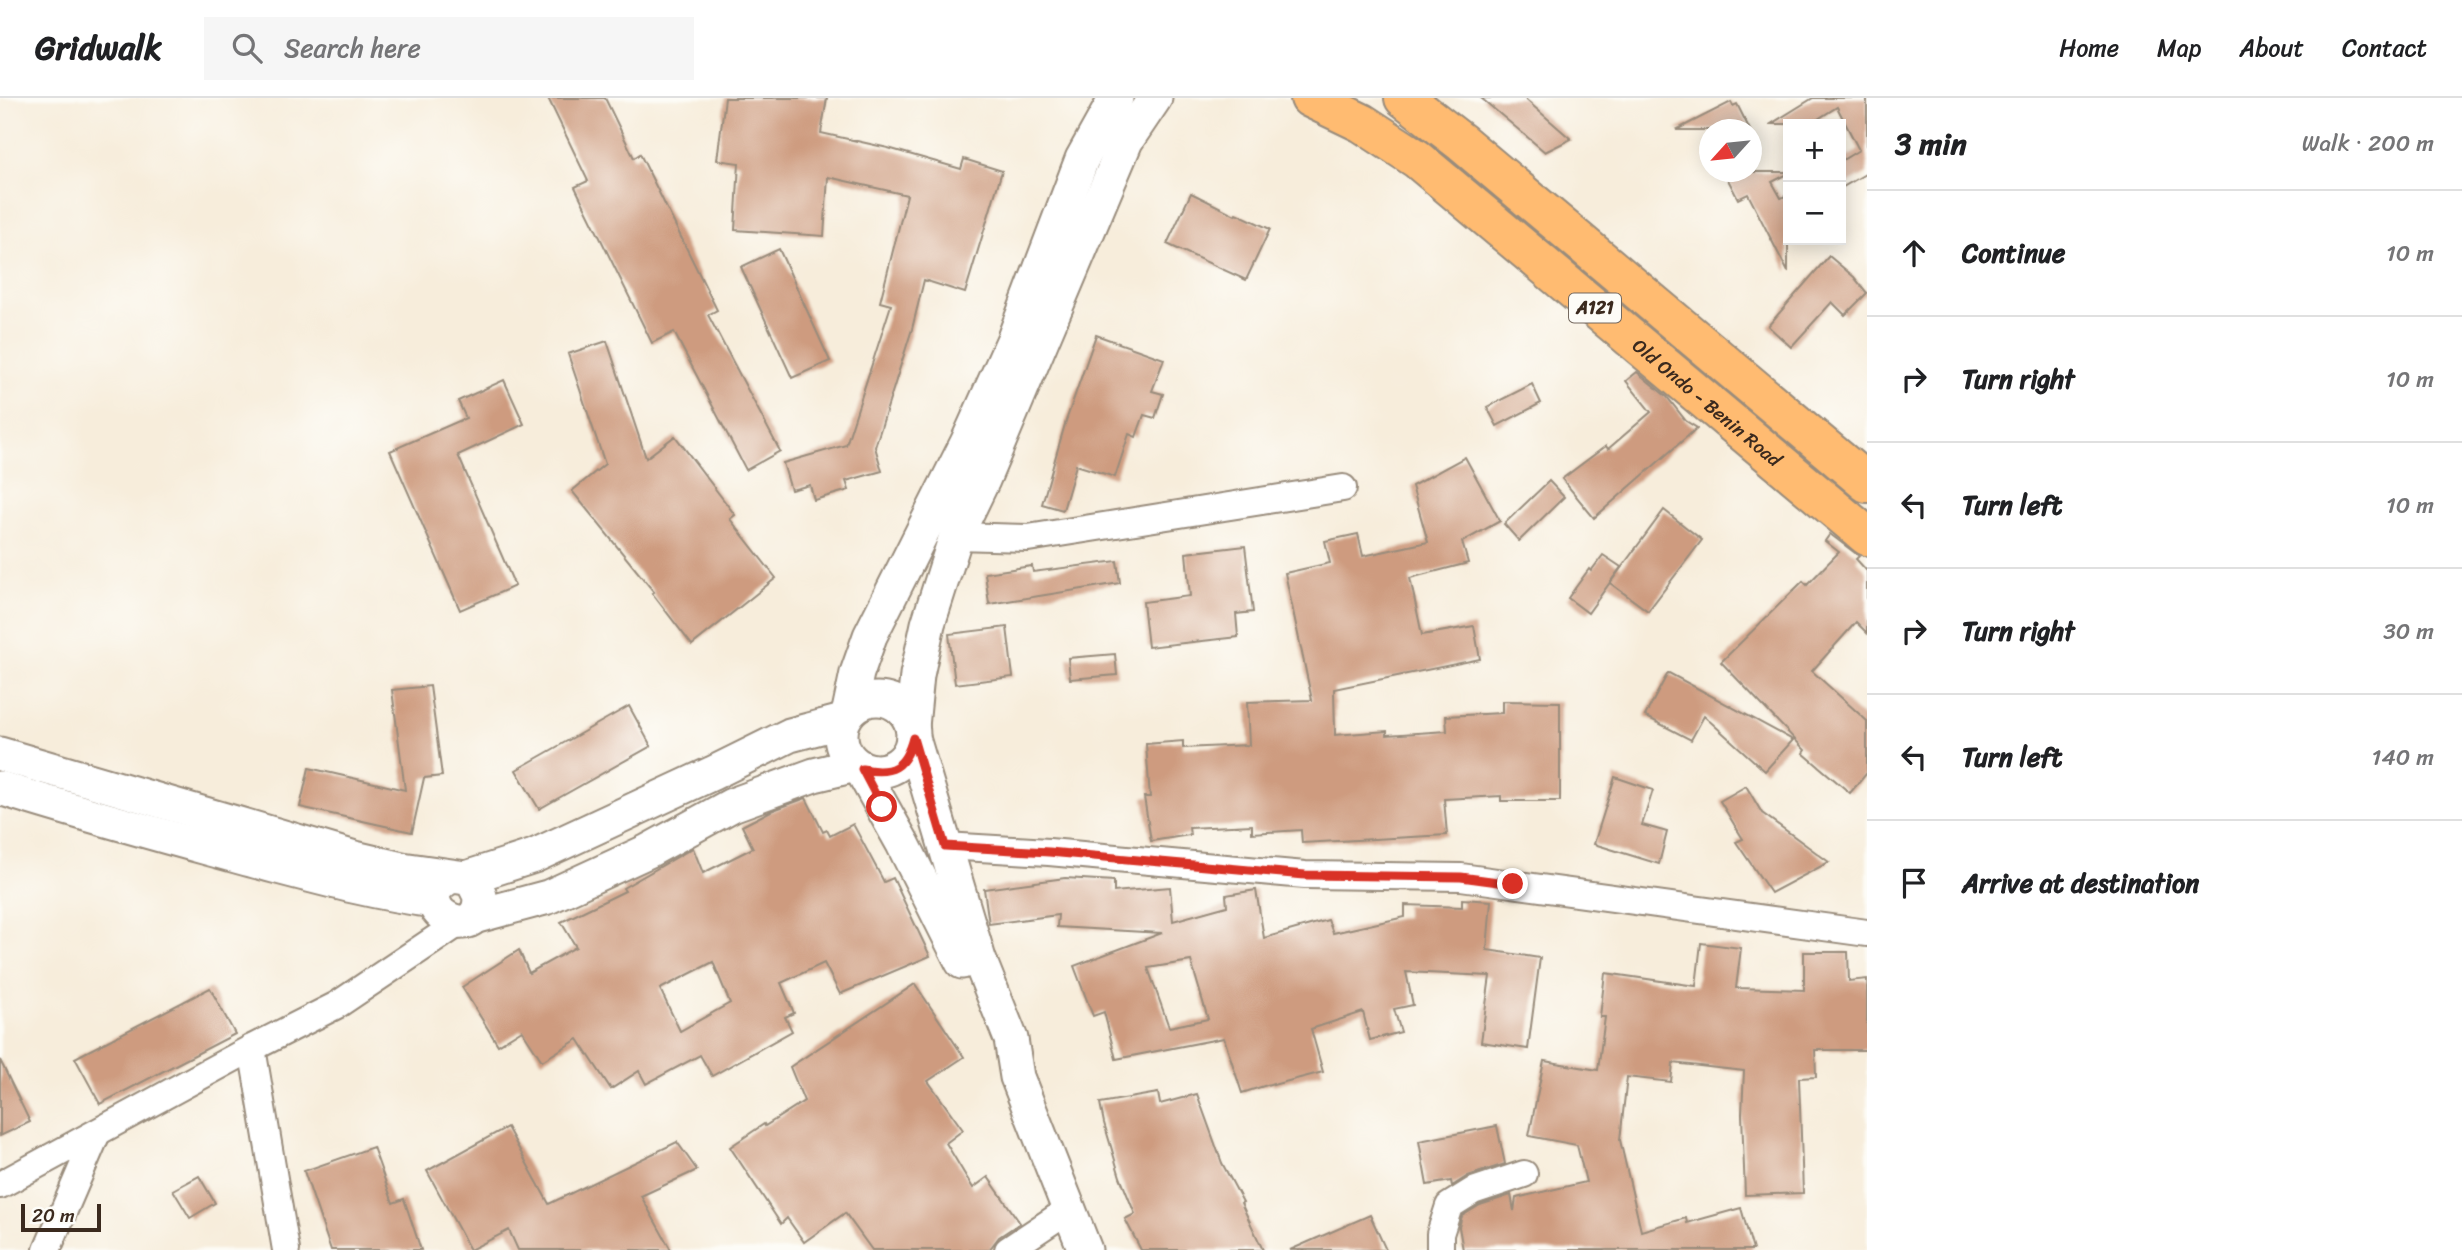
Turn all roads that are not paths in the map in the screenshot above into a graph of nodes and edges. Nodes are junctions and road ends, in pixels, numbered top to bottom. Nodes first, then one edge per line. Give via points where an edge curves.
1 (1116, 98) edge
2 (1154, 98) edge
3 (1310, 98) edge
4 (1404, 98) edge
5 (1867, 483) edge
6 (1343, 488) dead end
7 (956, 536) junction
8 (1867, 536) edge
9 (846, 716) junction
10 (913, 733) junction
11 (0, 754) edge
12 (859, 767) junction
13 (0, 788) edge
14 (945, 846) junction
15 (456, 899) junction
16 (1867, 933) edge
17 (252, 1048) junction
18 (1017, 1077) junction
19 (97, 1133) junction
20 (1524, 1174) dead end
21 (0, 1185) edge
22 (1068, 1210) junction
23 (47, 1250) edge
24 (286, 1250) edge
25 (1008, 1250) edge
26 (1085, 1250) edge
27 (1440, 1250) edge

1 - 9 street via 1082,159 1013,341 967,443 870,636
2 - 7 street via 1126,141
3 - 8 main road, Old Ondo - Benin Road / A121 via 1362,122 1417,159
4 - 5 main road, A121
6 - 7 street via 1028,538
7 - 10 street via 928,624 917,675
9 - 10 street via 869,700 891,702 909,717
9 - 12 street via 840,733 842,746
9 - 15 street via 790,735 534,856
10 - 12 street via 908,755 896,768 879,772
10 - 14 street
11 - 15 street via 355,858
12 - 15 street via 814,775 732,805 648,851 548,897
12 - 18 street via 947,929
13 - 15 street via 90,817 396,897
14 - 16 street via 1305,875 1461,877
14 - 18 street via 979,960 1011,1039
15 - 17 street via 337,1005
17 - 19 street
17 - 24 street
18 - 22 street
19 - 21 street
19 - 23 street
20 - 27 street via 1473,1191 1448,1206
22 - 25 street
22 - 26 street

